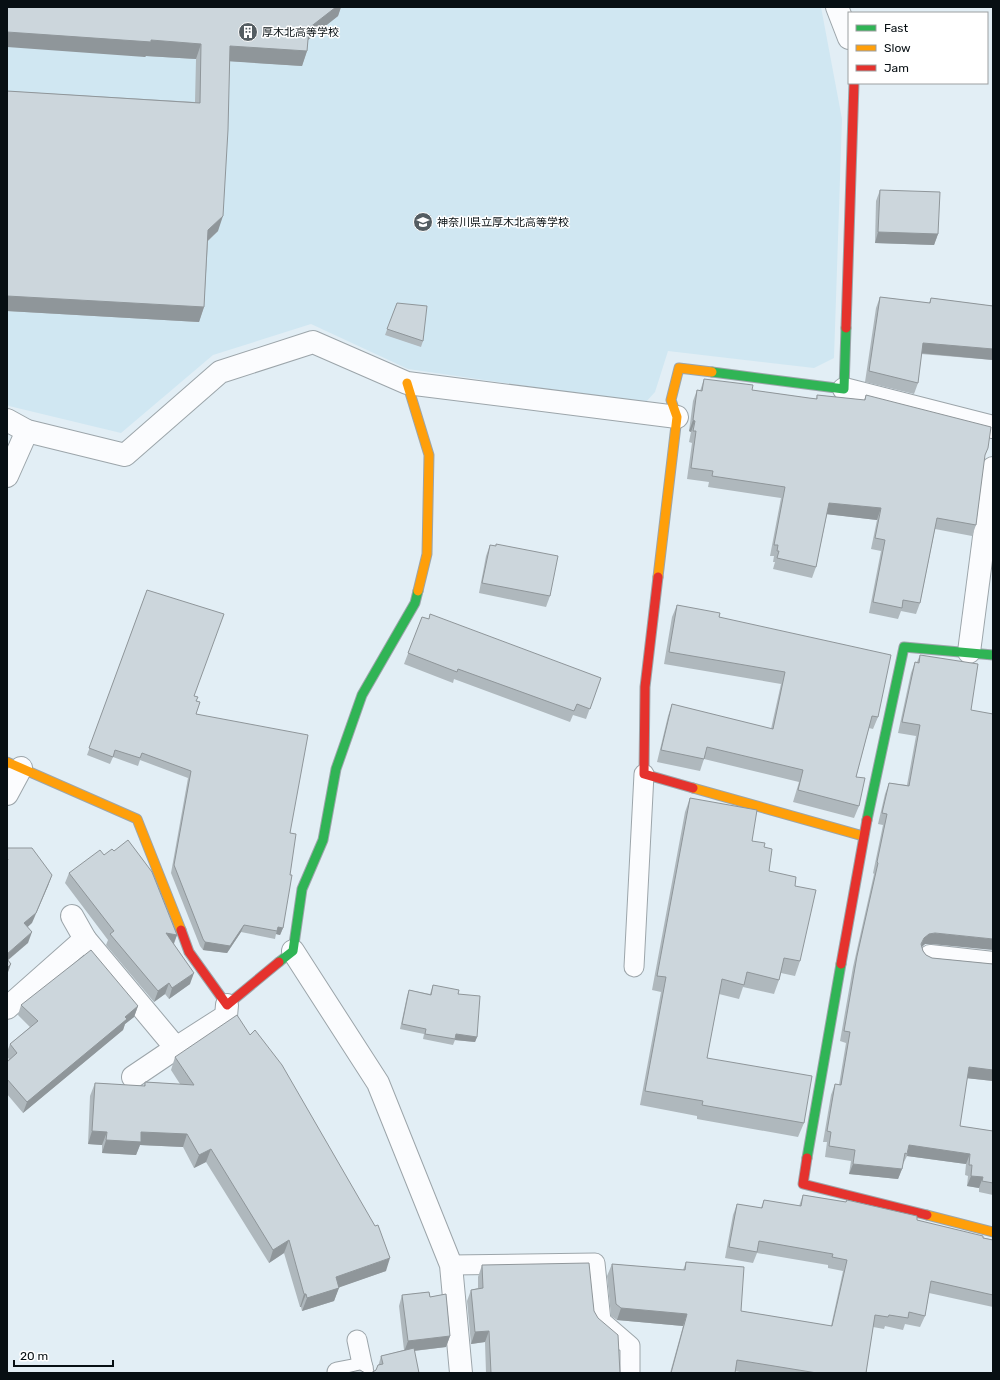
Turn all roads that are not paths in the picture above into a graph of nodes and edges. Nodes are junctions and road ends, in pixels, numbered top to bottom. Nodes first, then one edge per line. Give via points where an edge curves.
1 (837, 7) edge
2 (848, 35) edge
3 (854, 84) edge
4 (407, 383) junction
5 (844, 389) junction
6 (677, 417) junction
7 (7, 420) edge
8 (993, 427) edge
9 (26, 432) junction
10 (993, 468) edge
11 (7, 476) edge
12 (969, 652) junction
13 (993, 655) edge
14 (14, 765) edge
15 (644, 774) junction
16 (7, 794) edge
17 (863, 836) junction
18 (72, 916) dead end
19 (85, 939) junction
20 (293, 951) junction
21 (930, 956) edge
22 (993, 963) edge
23 (634, 967) dead end
24 (227, 1005) junction
25 (7, 1008) edge
26 (176, 1048) junction
27 (134, 1077) dead end
28 (993, 1232) edge
29 (451, 1265) junction
30 (357, 1340) dead end
31 (364, 1370) edge
32 (337, 1372) edge
33 (461, 1373) edge
34 (630, 1373) edge

1 - 2 street
3 - 5 street
4 - 6 street
4 - 9 street via 313,342 220,372 125,455
4 - 20 street via 429,455 426,554 415,603 362,695 336,769 323,840 302,889
5 - 6 street via 679,368 670,400
5 - 8 street
6 - 15 street via 645,687
7 - 9 street
9 - 11 street
10 - 12 street
12 - 13 street
12 - 17 street via 904,647
14 - 16 street
14 - 24 street via 137,819 189,952
15 - 17 street
15 - 23 lane
17 - 28 street via 803,1184
18 - 19 street
19 - 25 street
19 - 26 street
20 - 24 street
20 - 29 street via 378,1083
21 - 22 street
24 - 26 street via 226,1016
26 - 27 street
29 - 33 street
29 - 34 lane via 595,1263 601,1320 630,1346
30 - 31 lane
31 - 32 lane

